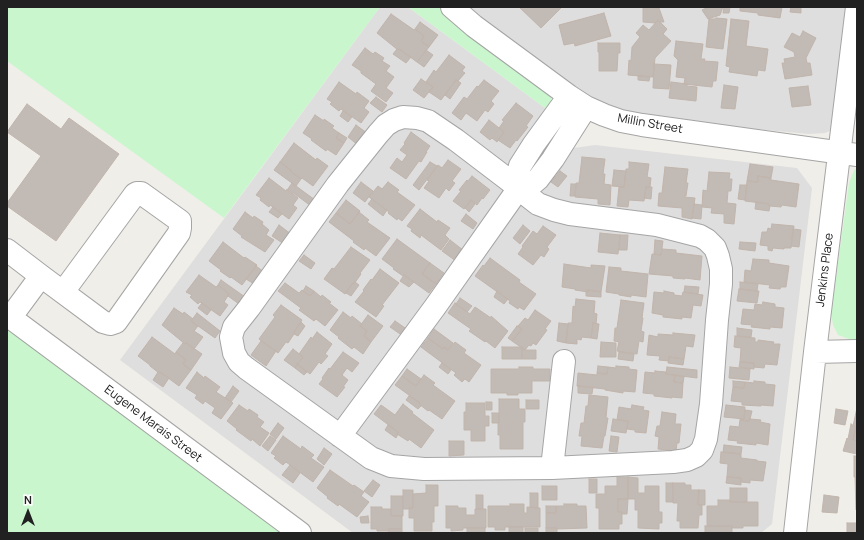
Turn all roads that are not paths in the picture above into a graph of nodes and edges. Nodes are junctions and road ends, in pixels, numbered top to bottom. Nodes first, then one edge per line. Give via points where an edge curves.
1 (452, 7) edge
2 (857, 7) edge
3 (577, 102) junction
4 (848, 154) edge
5 (519, 188) junction
6 (7, 250) edge
7 (41, 276) junction
8 (63, 292) junction
9 (9, 317) edge
10 (857, 351) edge
11 (815, 352) junction
12 (564, 361) dead end
13 (340, 436) junction
14 (552, 468) junction
15 (300, 533) edge
16 (795, 533) edge

1 - 3 street, Millin Street
2 - 4 street, Jenkins Place
3 - 4 street, Millin Street via 621,121
3 - 5 street via 553,158 538,180 531,186
4 - 11 street, Jenkins Place
5 - 13 street
5 - 13 street via 428,121 403,117 394,120 378,134 338,184 234,327 232,346 239,362
5 - 14 street via 538,204 554,210 657,225 700,236 715,248 721,269 711,404 702,450 687,460 673,462
6 - 7 street
7 - 8 street
7 - 9 street
8 - 8 street via 103,322 116,322 179,233 180,221 142,193 135,194
9 - 15 street, Eugene Marais Street
10 - 11 street
11 - 16 street, Jenkins Place
12 - 14 street
13 - 14 street via 371,458 391,466 424,469

